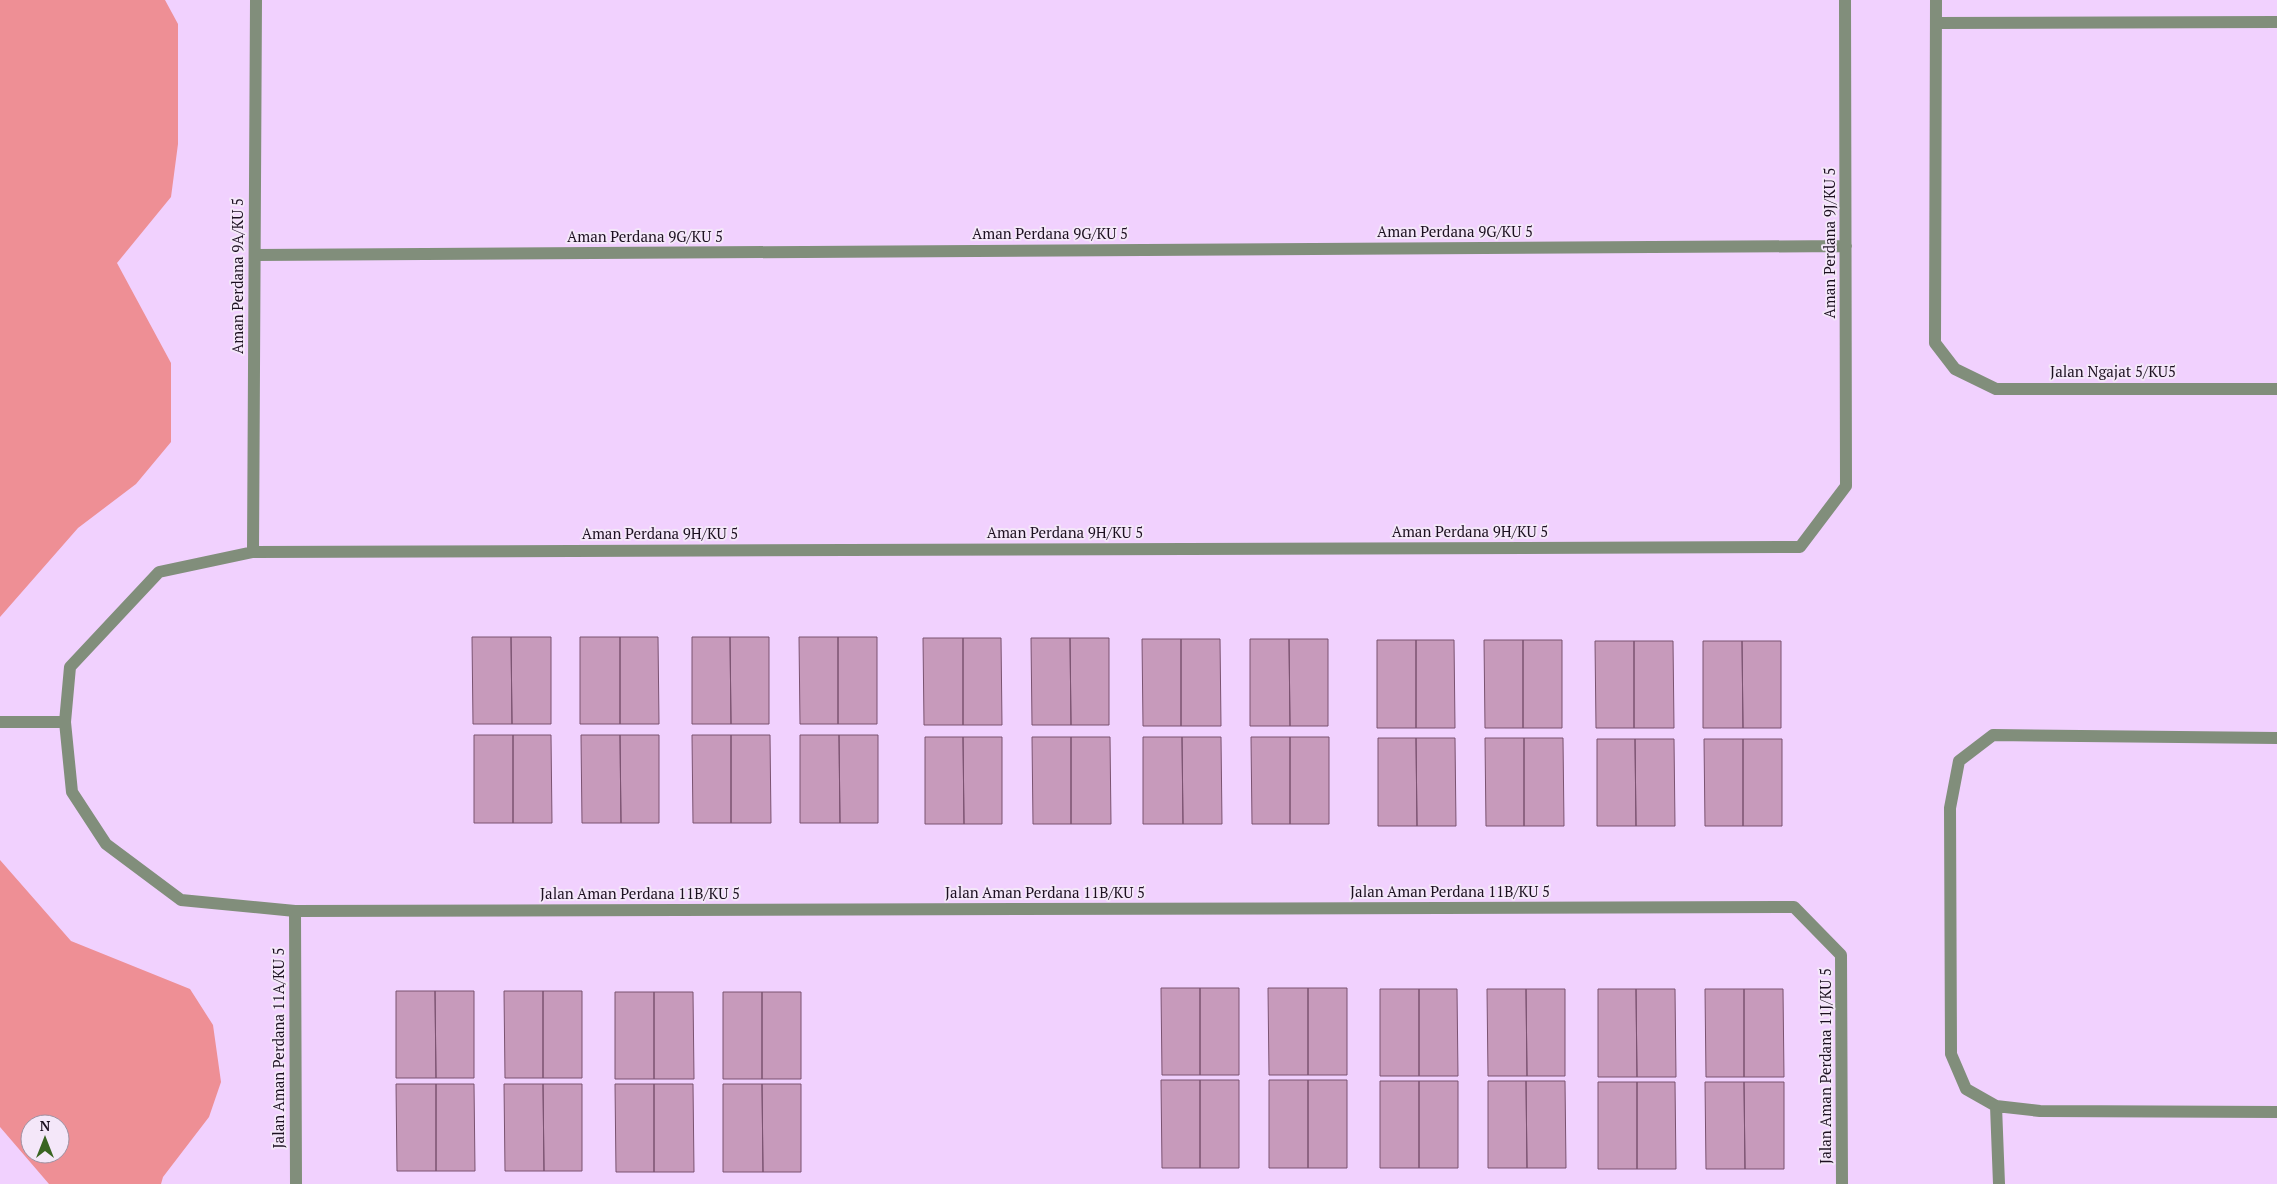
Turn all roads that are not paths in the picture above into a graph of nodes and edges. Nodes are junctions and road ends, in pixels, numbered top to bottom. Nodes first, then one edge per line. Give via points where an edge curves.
1 (256, 0) edge
2 (1845, 0) edge
3 (1936, 0) edge
4 (2277, 22) edge
5 (1936, 23) junction
6 (1846, 246) junction
7 (255, 255) junction
8 (2277, 388) edge
9 (1846, 486) joint
10 (253, 552) junction
11 (0, 722) edge
12 (65, 722) junction
13 (2277, 738) edge
14 (1794, 907) joint
15 (295, 911) junction
16 (1996, 1106) junction
17 (2277, 1112) edge
18 (296, 1184) edge
19 (1842, 1184) edge
20 (1999, 1184) edge

1 - 7 street, Aman Perdana 9A/KU 5
2 - 6 street, Aman Perdana 9J/KU 5
3 - 5 street
4 - 5 street
5 - 8 street, Jalan Ngajat 5/KU5 via 1935,343 1954,369 1996,388
6 - 7 street, Aman Perdana 9G/KU 5
6 - 9 street, Aman Perdana 9J/KU 5
7 - 10 street, Aman Perdana 9A/KU 5
9 - 10 street, Aman Perdana 9H/KU 5 via 1800,547
10 - 12 street, Jalan Aman Perdana 11B/KU 5 via 159,572 70,667
11 - 12 street
12 - 15 street, Jalan Aman Perdana 11B/KU 5 via 72,792 106,844 181,900
13 - 16 street via 1993,735 1960,761 1950,808 1951,1054 1966,1089
14 - 15 street, Jalan Aman Perdana 11B/KU 5
14 - 19 street, Jalan Aman Perdana 11J/KU 5 via 1841,956
15 - 18 street, Jalan Aman Perdana 11A/KU 5
16 - 17 street via 2040,1111
16 - 20 street

